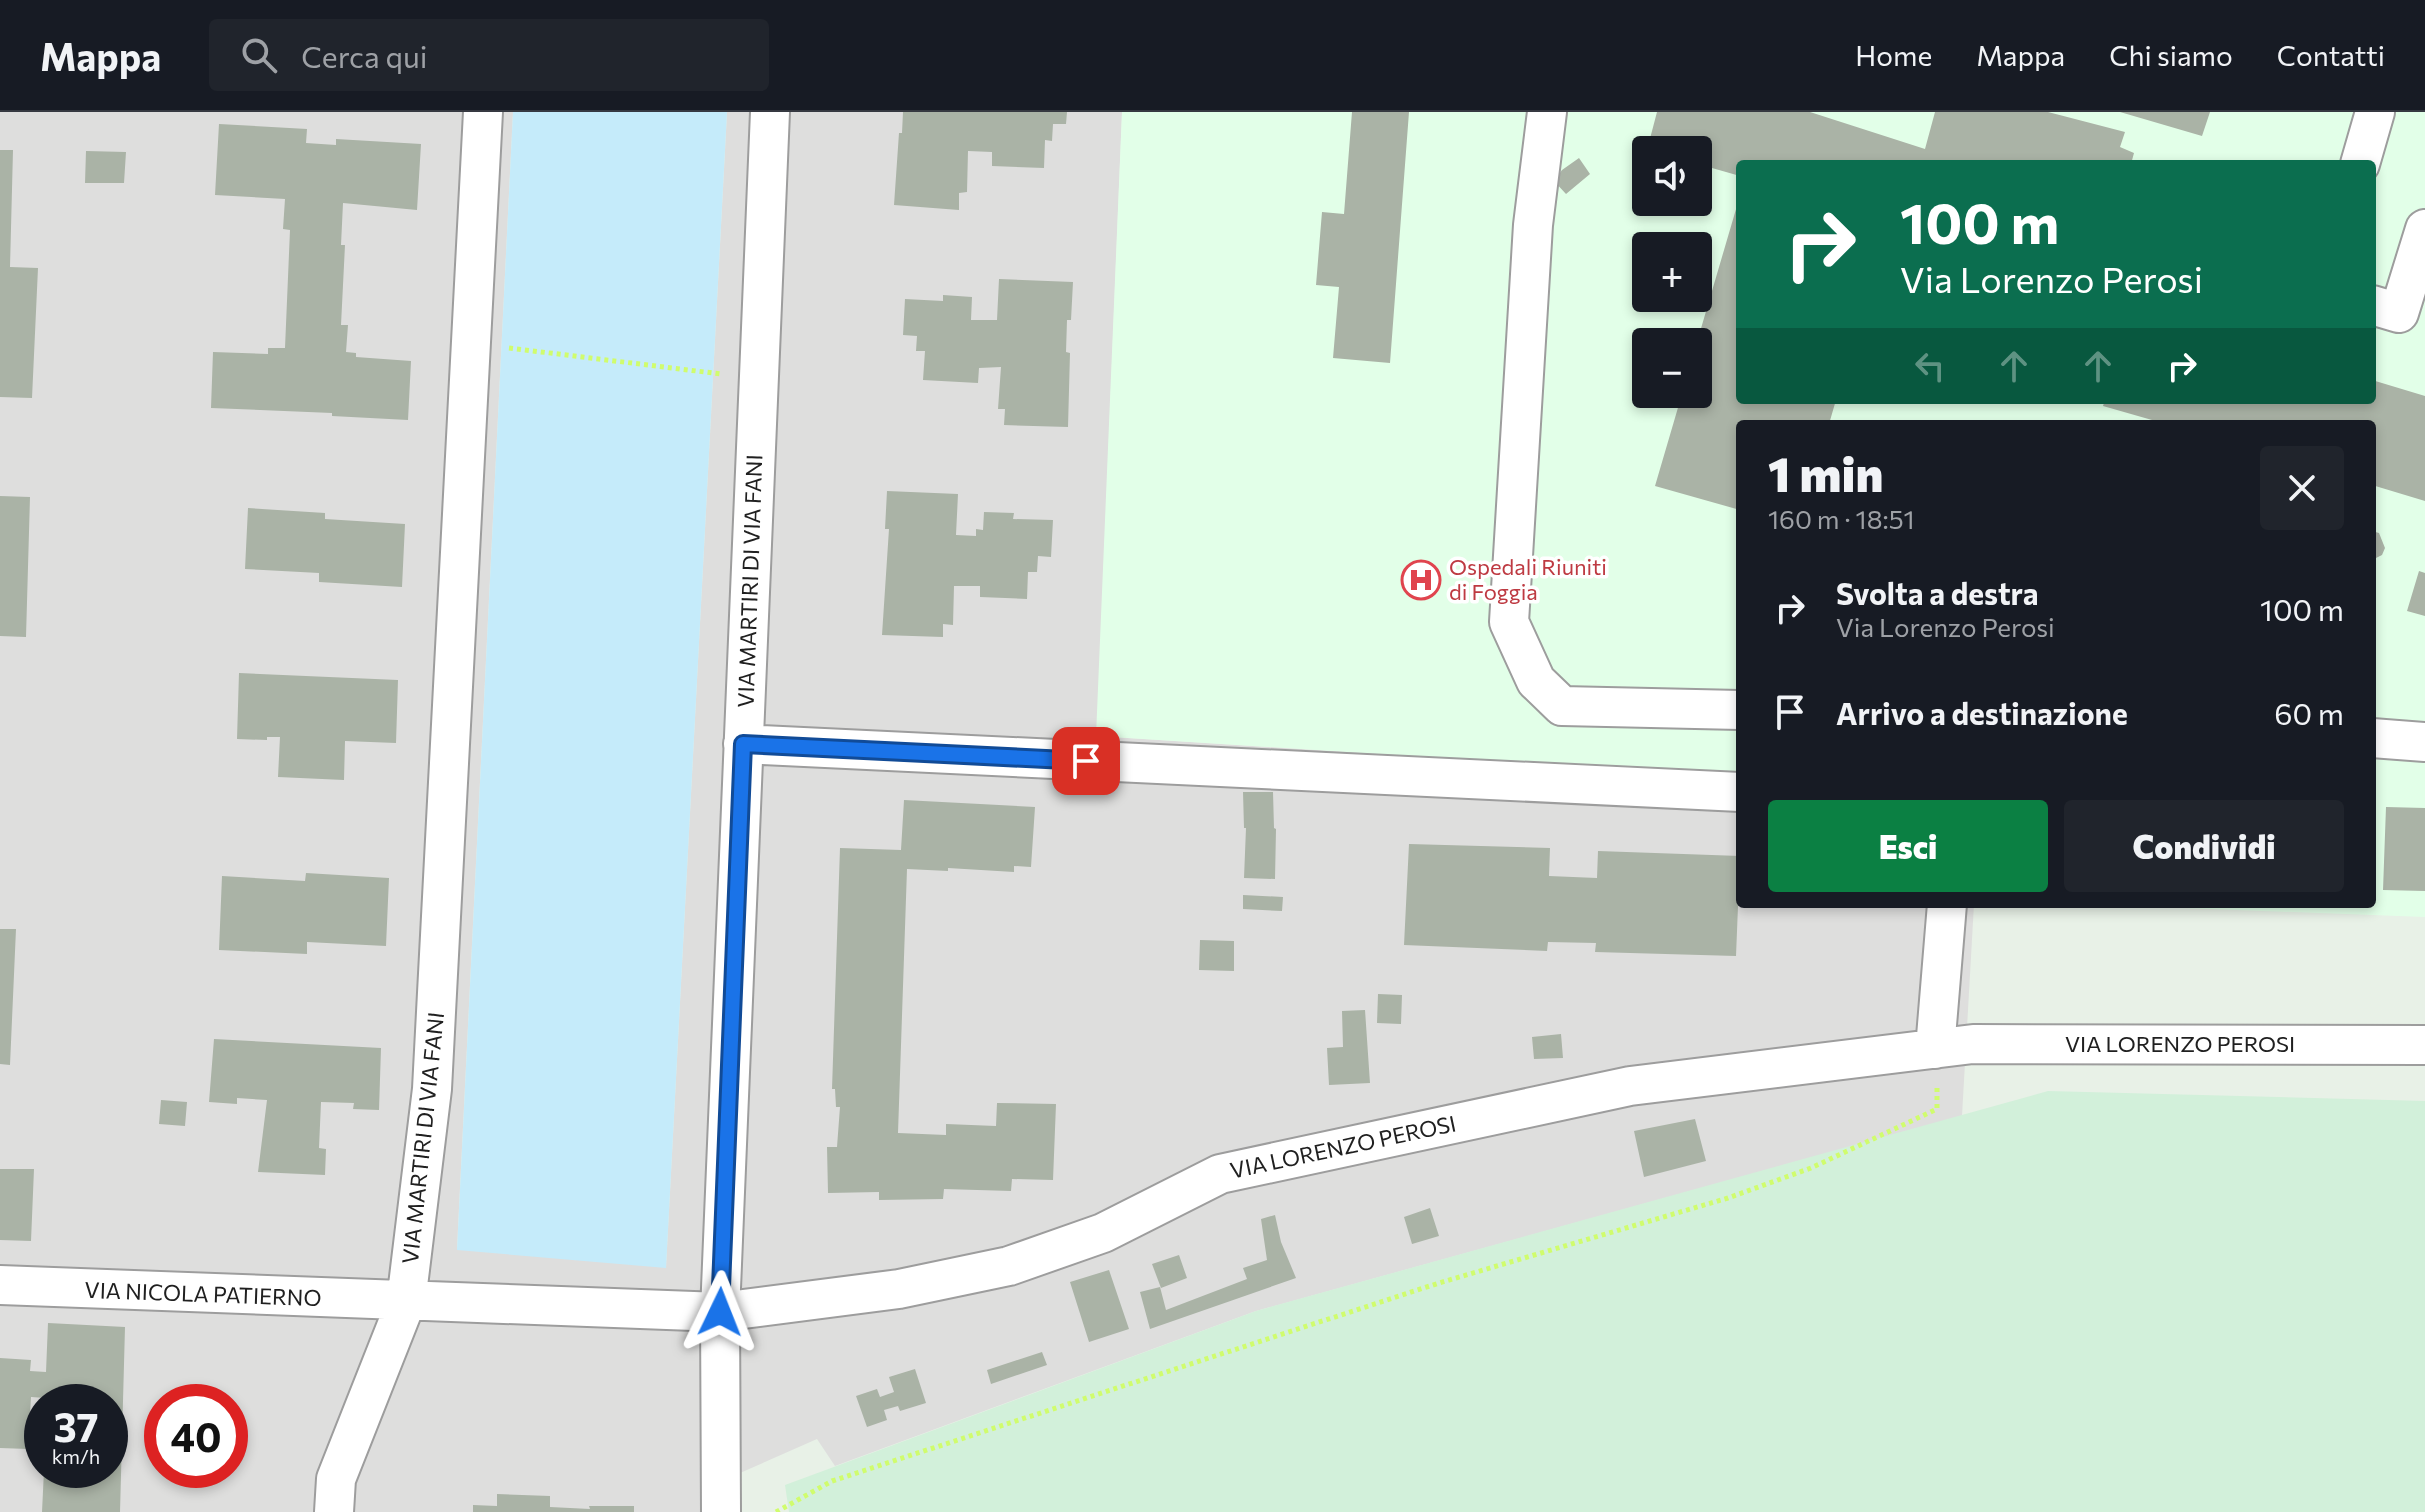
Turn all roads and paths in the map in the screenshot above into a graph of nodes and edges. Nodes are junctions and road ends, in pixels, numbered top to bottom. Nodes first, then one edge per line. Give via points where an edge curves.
1 (483, 112) edge
2 (770, 112) edge
3 (1547, 112) edge
4 (2375, 112) edge
5 (2361, 160) edge
6 (2425, 229) edge
7 (2376, 306) edge
8 (471, 343) junction
9 (758, 378) junction
10 (1736, 710) edge
11 (2376, 738) edge
12 (2425, 742) edge
13 (743, 744) junction
14 (1736, 792) edge
15 (1947, 908) edge
16 (2425, 1045) edge
17 (1935, 1049) junction
18 (0, 1285) edge
19 (406, 1302) junction
20 (720, 1312) junction
21 (334, 1512) edge
22 (721, 1512) edge
23 (776, 1512) edge

1 - 8 street, VIA MARTIRI DI VIA FANI
2 - 9 street, VIA MARTIRI DI VIA FANI
3 - 10 street via 1532,240 1509,622 1536,681 1562,706
4 - 5 street
6 - 7 street via 2399,313
8 - 9 path
8 - 19 street, VIA MARTIRI DI VIA FANI via 432,1089
9 - 13 street, VIA MARTIRI DI VIA FANI
11 - 12 street
13 - 14 street
13 - 20 street, VIA MARTIRI DI VIA FANI
15 - 17 street
16 - 17 street, VIA LORENZO PEROSI via 1973,1044
17 - 20 street, VIA LORENZO PEROSI via 1630,1086 1220,1174 1103,1233 1009,1266 899,1289
17 - 23 path via 1937,1109 1811,1168 832,1481
18 - 19 street, VIA NICOLA PATIERNO
19 - 20 street
19 - 21 street, VIA MARTIRI DI VIA FANI via 336,1479
20 - 22 street, VIA MARTIRI DI VIA FANI

